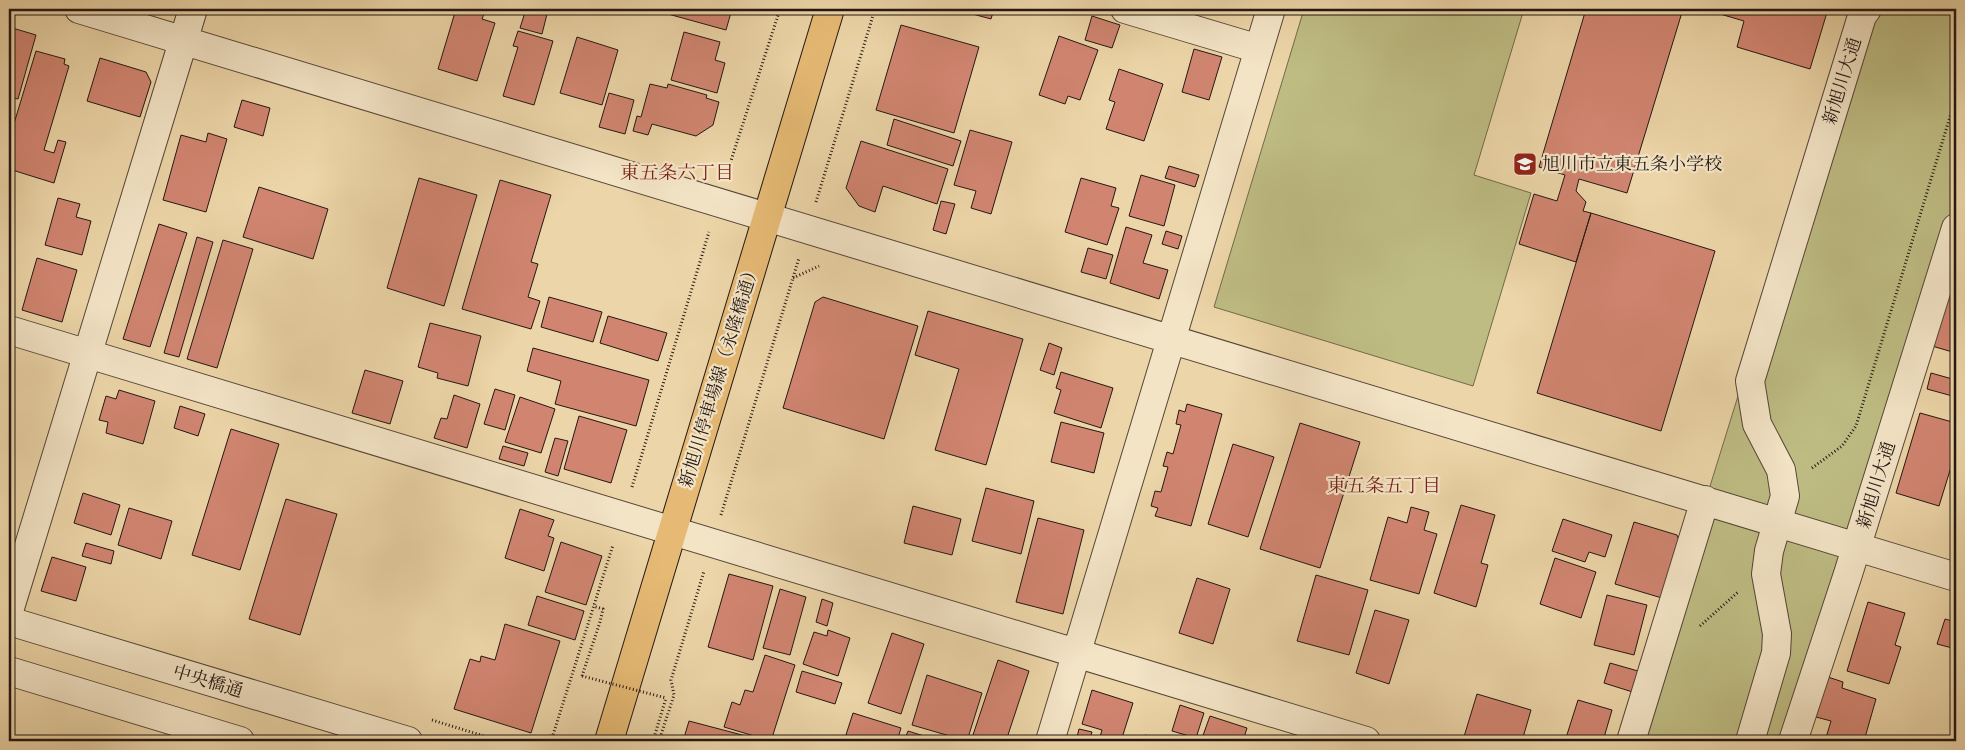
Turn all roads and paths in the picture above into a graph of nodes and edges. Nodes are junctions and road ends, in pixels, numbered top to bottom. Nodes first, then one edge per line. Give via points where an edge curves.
1 (79, 9) edge
2 (193, 9) edge
3 (780, 9) edge
4 (830, 9) edge
5 (875, 9) edge
6 (1125, 9) edge
7 (1271, 9) edge
8 (1867, 9) edge
9 (184, 41) junction
10 (1259, 49) junction
11 (1956, 97) edge
12 (718, 203) junction
13 (767, 216) junction
14 (1956, 228) edge
15 (808, 229) junction
16 (1952, 255) edge
17 (820, 265) dead end
18 (793, 278) junction
19 (9, 330) edge
20 (1172, 339) junction
21 (88, 354) junction
22 (1785, 496) junction
23 (1705, 500) junction
24 (623, 516) junction
25 (1778, 522) junction
26 (672, 530) junction
27 (712, 542) junction
28 (1857, 546) junction
29 (1769, 550) junction
30 (1956, 577) edge
31 (593, 606) junction
32 (9, 611) edge
33 (9, 620) edge
34 (1696, 630) dead end
35 (1077, 655) junction
36 (9, 671) edge
37 (240, 741) edge
38 (408, 741) edge
39 (537, 741) edge
40 (609, 741) edge
41 (653, 741) edge
42 (659, 741) edge
43 (1050, 741) edge
44 (1366, 741) edge
45 (1631, 741) edge
46 (1750, 741) edge
47 (1793, 741) edge

1 - 9 street
2 - 9 street
3 - 12 path
4 - 13 main road, 新旭川停車場線（永隆橋通）
5 - 15 path
6 - 10 street
7 - 10 street
8 - 22 street, 新旭川大通 via 1862,16 1750,381 1757,424 1781,470
9 - 12 street
9 - 21 street
10 - 20 street
11 - 22 path, 新旭川大通 via 1856,426 1842,446 1801,476
12 - 13 street
12 - 24 path
13 - 15 street
13 - 26 main road, 新旭川停車場線（永隆橋通）
14 - 16 street, 新旭川大通
15 - 18 path
15 - 20 street
16 - 28 street, 新旭川大通
17 - 18 path
18 - 27 path
19 - 21 street
20 - 23 street
20 - 35 street
21 - 24 street
21 - 32 street
22 - 25 street, 新旭川大通
23 - 25 street
23 - 45 street
24 - 26 street
24 - 31 path
25 - 28 street
25 - 29 street, 新旭川大通
26 - 27 street
26 - 40 main road, 新旭川停車場線（永隆橋通）
27 - 35 street
27 - 42 path via 671,680 674,695
28 - 30 street
28 - 47 street, 新旭川大通
29 - 34 path via 1744,587
29 - 46 street, 新旭川大通 via 1766,574 1777,634 1776,653
31 - 39 path via 553,735
31 - 41 path, bridge via 603,609 582,676 666,698
33 - 38 street, 中央橋通
35 - 43 street
35 - 44 street
36 - 37 street

